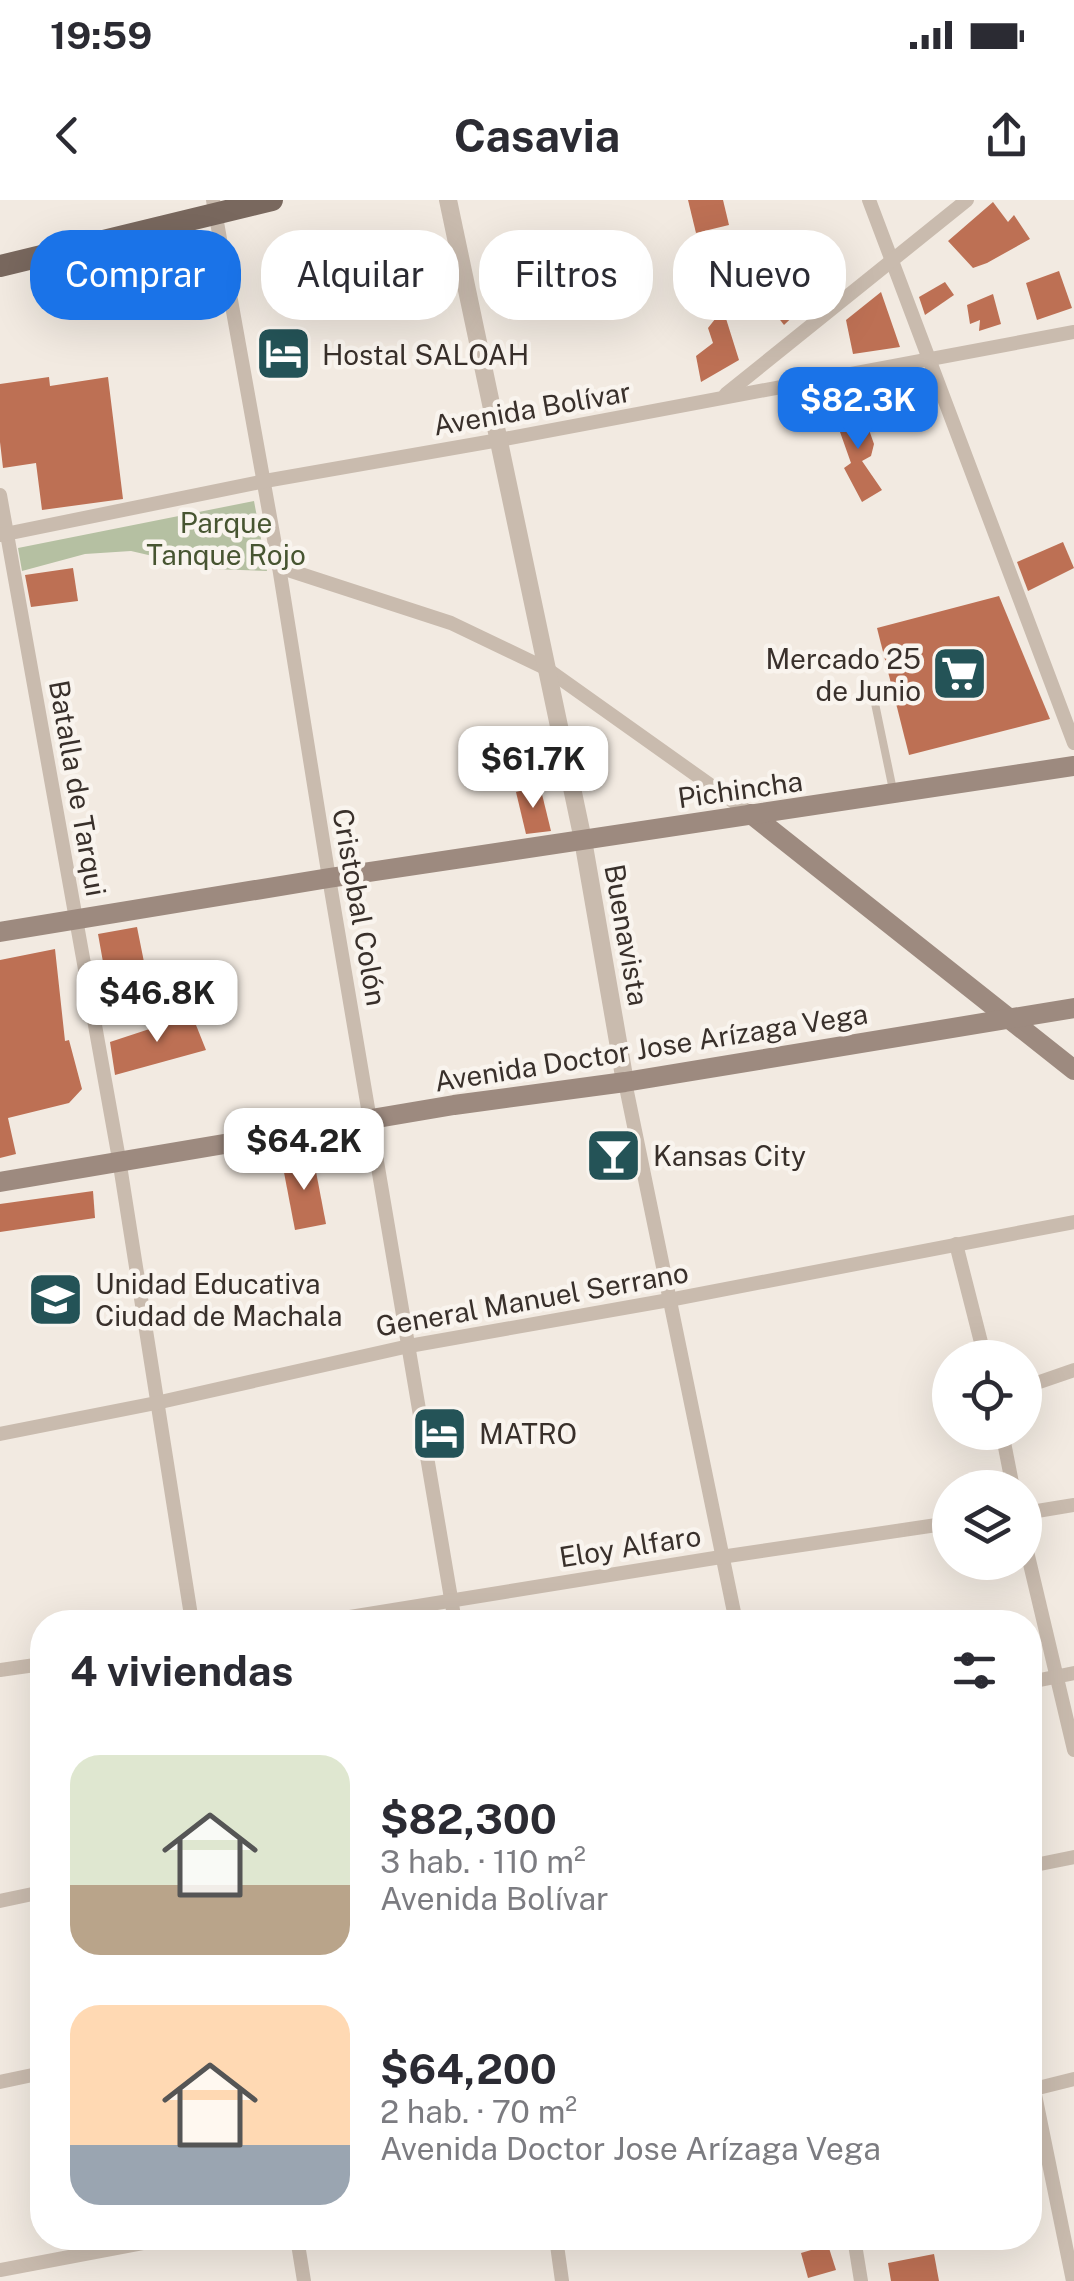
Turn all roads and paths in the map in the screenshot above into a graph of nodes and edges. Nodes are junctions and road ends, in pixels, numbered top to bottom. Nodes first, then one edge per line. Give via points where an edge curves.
1 (272, 200) edge
2 (448, 200) edge
3 (869, 200) edge
4 (967, 200) edge
5 (215, 207) edge
6 (893, 262) junction
7 (0, 266) edge
8 (1074, 332) edge
9 (930, 361) junction
10 (722, 398) junction
11 (499, 440) junction
12 (264, 480) junction
13 (0, 495) edge
14 (3, 534) edge
15 (280, 566) junction
16 (546, 669) junction
17 (872, 689) dead end
18 (1074, 743) edge
19 (1074, 766) edge
20 (894, 794) junction
21 (751, 814) junction
22 (583, 840) junction
23 (329, 878) junction
24 (76, 919) junction
25 (0, 932) edge
26 (1074, 1008) edge
27 (1008, 1019) junction
28 (1074, 1070) edge
29 (625, 1082) junction
30 (371, 1120) junction
31 (119, 1162) junction
32 (0, 1182) edge
33 (1074, 1222) edge
34 (956, 1244) junction
35 (669, 1300) junction
36 (980, 1340) edge
37 (410, 1346) junction
38 (1074, 1370) edge
39 (1042, 1381) edge
40 (156, 1402) junction
41 (0, 1434) edge
42 (1074, 1505) edge
43 (1042, 1510) edge
44 (932, 1527) edge
45 (721, 1557) junction
46 (1037, 1580) edge
47 (451, 1601) junction
48 (190, 1610) edge
49 (394, 1610) edge
50 (453, 1610) edge
51 (733, 1610) edge
52 (30, 1666) edge
53 (0, 1670) edge
54 (1066, 1674) edge
55 (1074, 1750) edge
56 (1074, 1857) edge
57 (1042, 1864) edge
58 (30, 1895) edge
59 (0, 1901) edge
60 (30, 2076) edge
61 (1074, 2078) edge
62 (0, 2082) edge
63 (1042, 2087) edge
64 (1042, 2135) edge
65 (106, 2250) edge
66 (299, 2250) edge
67 (558, 2250) edge
68 (856, 2250) edge
69 (0, 2270) edge
70 (304, 2281) edge
71 (562, 2281) edge
72 (862, 2281) edge
73 (1074, 2281) edge

1 - 5 main road
2 - 11 street, Buenavista
3 - 6 street
4 - 6 street
5 - 7 main road
5 - 12 street, Cristobal Colón
6 - 9 street
6 - 10 street
8 - 9 street, Avenida Bolívar
9 - 10 street, Avenida Bolívar
9 - 18 street
10 - 11 street, Avenida Bolívar
11 - 12 street, Avenida Bolívar
11 - 16 street, Buenavista
12 - 14 street, Avenida Bolívar
12 - 15 street, Cristobal Colón
13 - 14 street, Batalla de Tarqui
14 - 24 street, Batalla de Tarqui
15 - 16 street via 451,623
15 - 23 street, Cristobal Colón
16 - 21 street
16 - 22 street, Buenavista
17 - 20 lane
19 - 20 main road, Pichincha
20 - 21 main road, Pichincha
21 - 22 main road, Pichincha
21 - 27 main road
22 - 23 main road, Pichincha
22 - 29 street, Buenavista
23 - 24 main road, Pichincha
23 - 30 street, Cristobal Colón
24 - 25 main road, Pichincha
24 - 31 street, Batalla de Tarqui
26 - 27 main road, Avenida Doctor Jose Arízaga Vega
27 - 28 main road
27 - 29 main road, Avenida Doctor Jose Arízaga Vega
29 - 30 main road, Avenida Doctor Jose Arízaga Vega
29 - 35 street, Buenavista
30 - 31 main road, Avenida Doctor Jose Arízaga Vega
30 - 37 street, Cristobal Colón
31 - 32 main road, Avenida Doctor Jose Arízaga Vega
31 - 40 street, Batalla de Tarqui
33 - 34 street, General Manuel Serrano
34 - 35 street, General Manuel Serrano
34 - 36 street
35 - 37 street, General Manuel Serrano
35 - 45 street, Buenavista
37 - 40 street, General Manuel Serrano
37 - 47 street, Cristobal Colón
38 - 39 street
40 - 41 street, General Manuel Serrano
40 - 48 street, Batalla de Tarqui
42 - 43 street
44 - 45 street, Eloy Alfaro
45 - 47 street, Eloy Alfaro
45 - 51 street, Buenavista
46 - 54 street
47 - 49 street, Eloy Alfaro
47 - 50 street, Cristobal Colón
52 - 53 street
54 - 55 street
56 - 57 street
58 - 59 street
60 - 62 street
61 - 63 street
64 - 73 street
65 - 69 street
66 - 70 street
67 - 71 street
68 - 72 street

